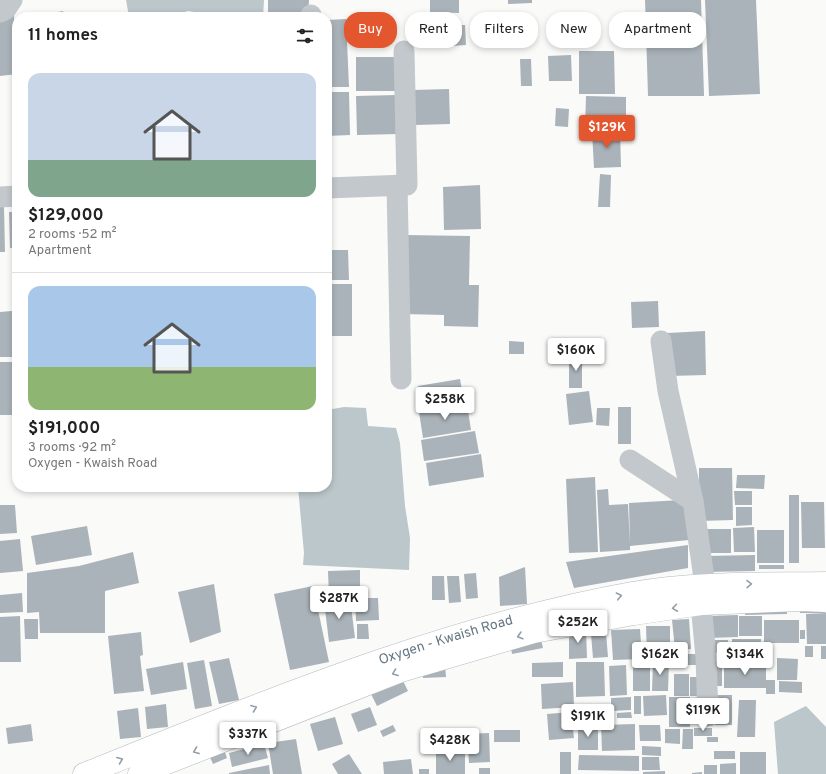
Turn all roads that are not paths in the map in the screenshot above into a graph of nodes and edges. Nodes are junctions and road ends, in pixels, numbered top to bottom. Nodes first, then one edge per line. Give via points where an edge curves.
1 (12, 0) edge
2 (0, 12) edge
3 (404, 51) dead end
4 (396, 185) junction
5 (332, 188) edge
6 (12, 196) edge
7 (0, 197) edge
8 (661, 341) dead end
9 (401, 379) dead end
10 (630, 460) dead end
11 (693, 501) junction
12 (826, 583) edge
13 (703, 595) junction
14 (826, 601) edge
15 (708, 716) dead end
16 (84, 774) edge
17 (139, 774) edge

1 - 2 street via 6,9
3 - 4 street via 407,185
4 - 5 street
4 - 9 street
6 - 7 street
8 - 11 street via 668,391
10 - 11 street
11 - 13 street
13 -> 12 main road, Oxygen - Kwaish Road
13 - 14 main road, Oxygen - Kwaish Road
13 - 15 street
16 -> 13 main road, Oxygen - Kwaish Road via 348,672 484,628 634,593
13 -> 17 main road, Oxygen - Kwaish Road via 634,614 534,632 401,671

